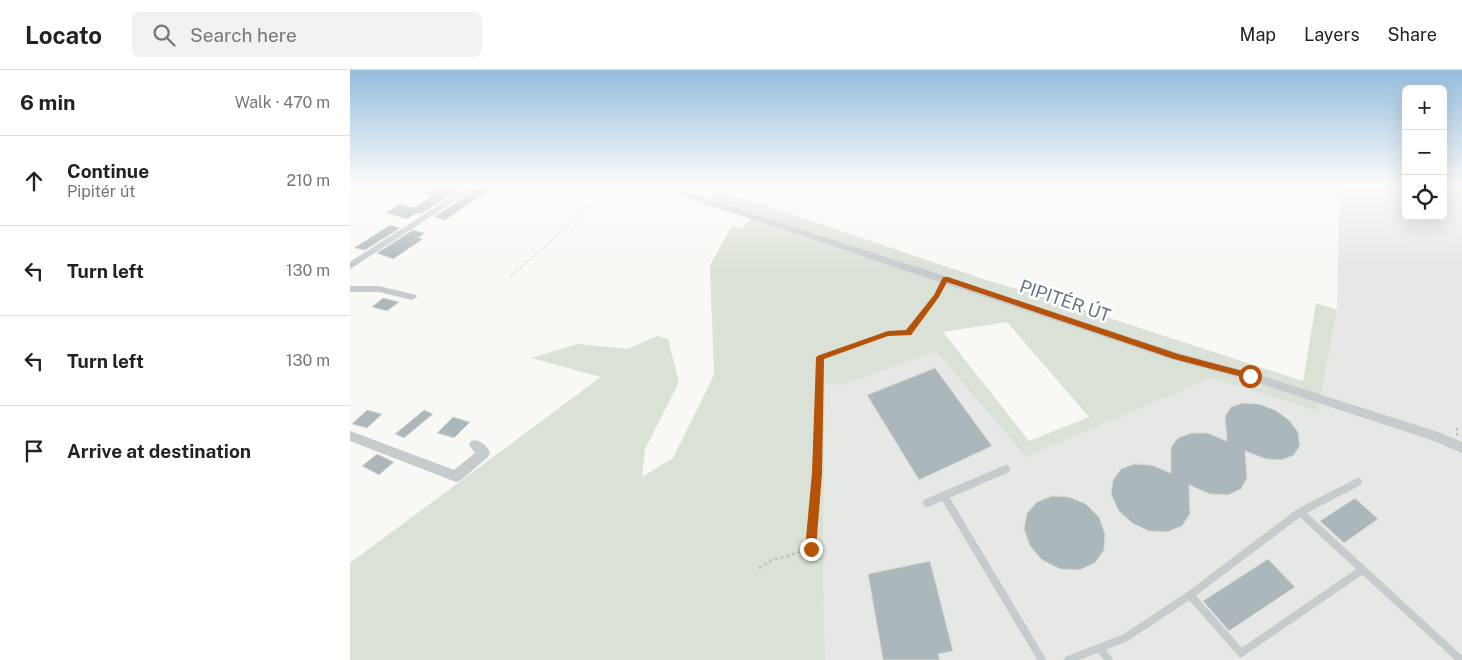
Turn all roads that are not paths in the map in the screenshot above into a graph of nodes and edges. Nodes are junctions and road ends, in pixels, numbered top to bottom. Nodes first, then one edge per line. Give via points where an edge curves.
1 (431, 214) edge
2 (739, 214) edge
3 (350, 266) edge
4 (350, 289) edge
5 (412, 297) dead end
6 (350, 436) edge
7 (475, 445) dead end
8 (1462, 448) edge
9 (1006, 469) dead end
10 (1358, 482) dead end
11 (944, 496) junction
12 (927, 503) dead end
13 (1300, 512) junction
14 (1362, 570) junction
15 (1190, 595) junction
16 (1100, 650) junction
17 (1042, 660) edge
18 (1068, 660) edge
19 (1109, 660) edge
20 (1461, 660) edge

1 - 3 street
2 - 8 street, PIPITÉR ÚT via 1177,357 1250,376
4 - 5 street via 380,289
6 - 7 street via 456,476 484,453
9 - 11 lane
10 - 13 lane
11 - 12 lane
11 - 17 lane
13 - 14 lane
13 - 15 lane
14 - 15 lane via 1241,652
14 - 20 lane
15 - 16 lane via 1126,638
16 - 18 lane
16 - 19 lane

